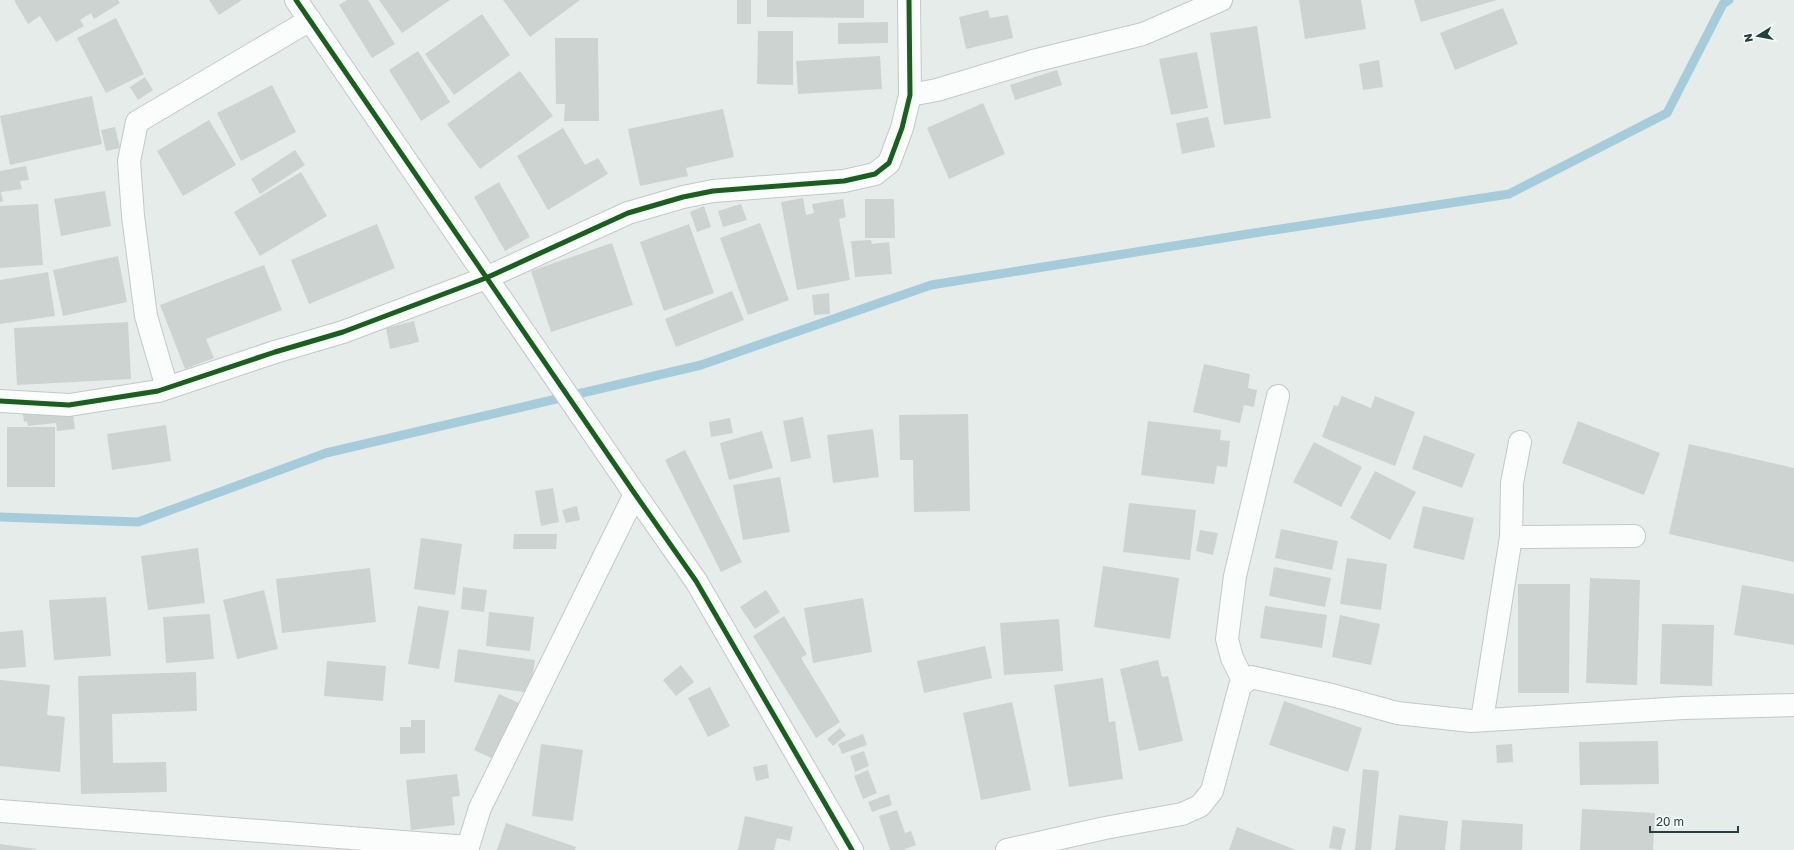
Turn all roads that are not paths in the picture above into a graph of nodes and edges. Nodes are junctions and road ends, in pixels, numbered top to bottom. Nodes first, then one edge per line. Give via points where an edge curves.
1 (296, 0) edge
2 (909, 0) edge
3 (1221, 0) edge
4 (310, 20) junction
5 (910, 96) junction
6 (486, 278) junction
7 (167, 388) junction
8 (1278, 396) dead end
9 (0, 401) edge
10 (1520, 442) dead end
11 (634, 494) junction
12 (1634, 536) dead end
13 (1511, 537) junction
14 (1244, 682) junction
15 (1794, 705) edge
16 (1482, 720) junction
17 (0, 811) edge
18 (467, 849) edge
19 (852, 850) edge
20 (1007, 850) edge

1 - 4 street
2 - 5 street
3 - 5 street via 1143,34 1033,61
4 - 6 street
4 - 7 street via 138,122 129,161 134,216 146,316
5 - 6 street via 889,163 875,174 844,182 713,191 683,197 628,213
6 - 7 street via 343,332
6 - 11 street
7 - 9 street via 69,405
8 - 14 street via 1235,576 1227,640 1232,658
10 - 13 street via 1512,482
11 - 18 street via 480,808
11 - 19 street via 696,581
12 - 13 street
13 - 16 street
14 - 16 street via 1251,677 1332,695 1396,713
14 - 20 street via 1240,686 1212,791 1200,806 1182,814
15 - 16 street via 1683,708
17 - 18 street

